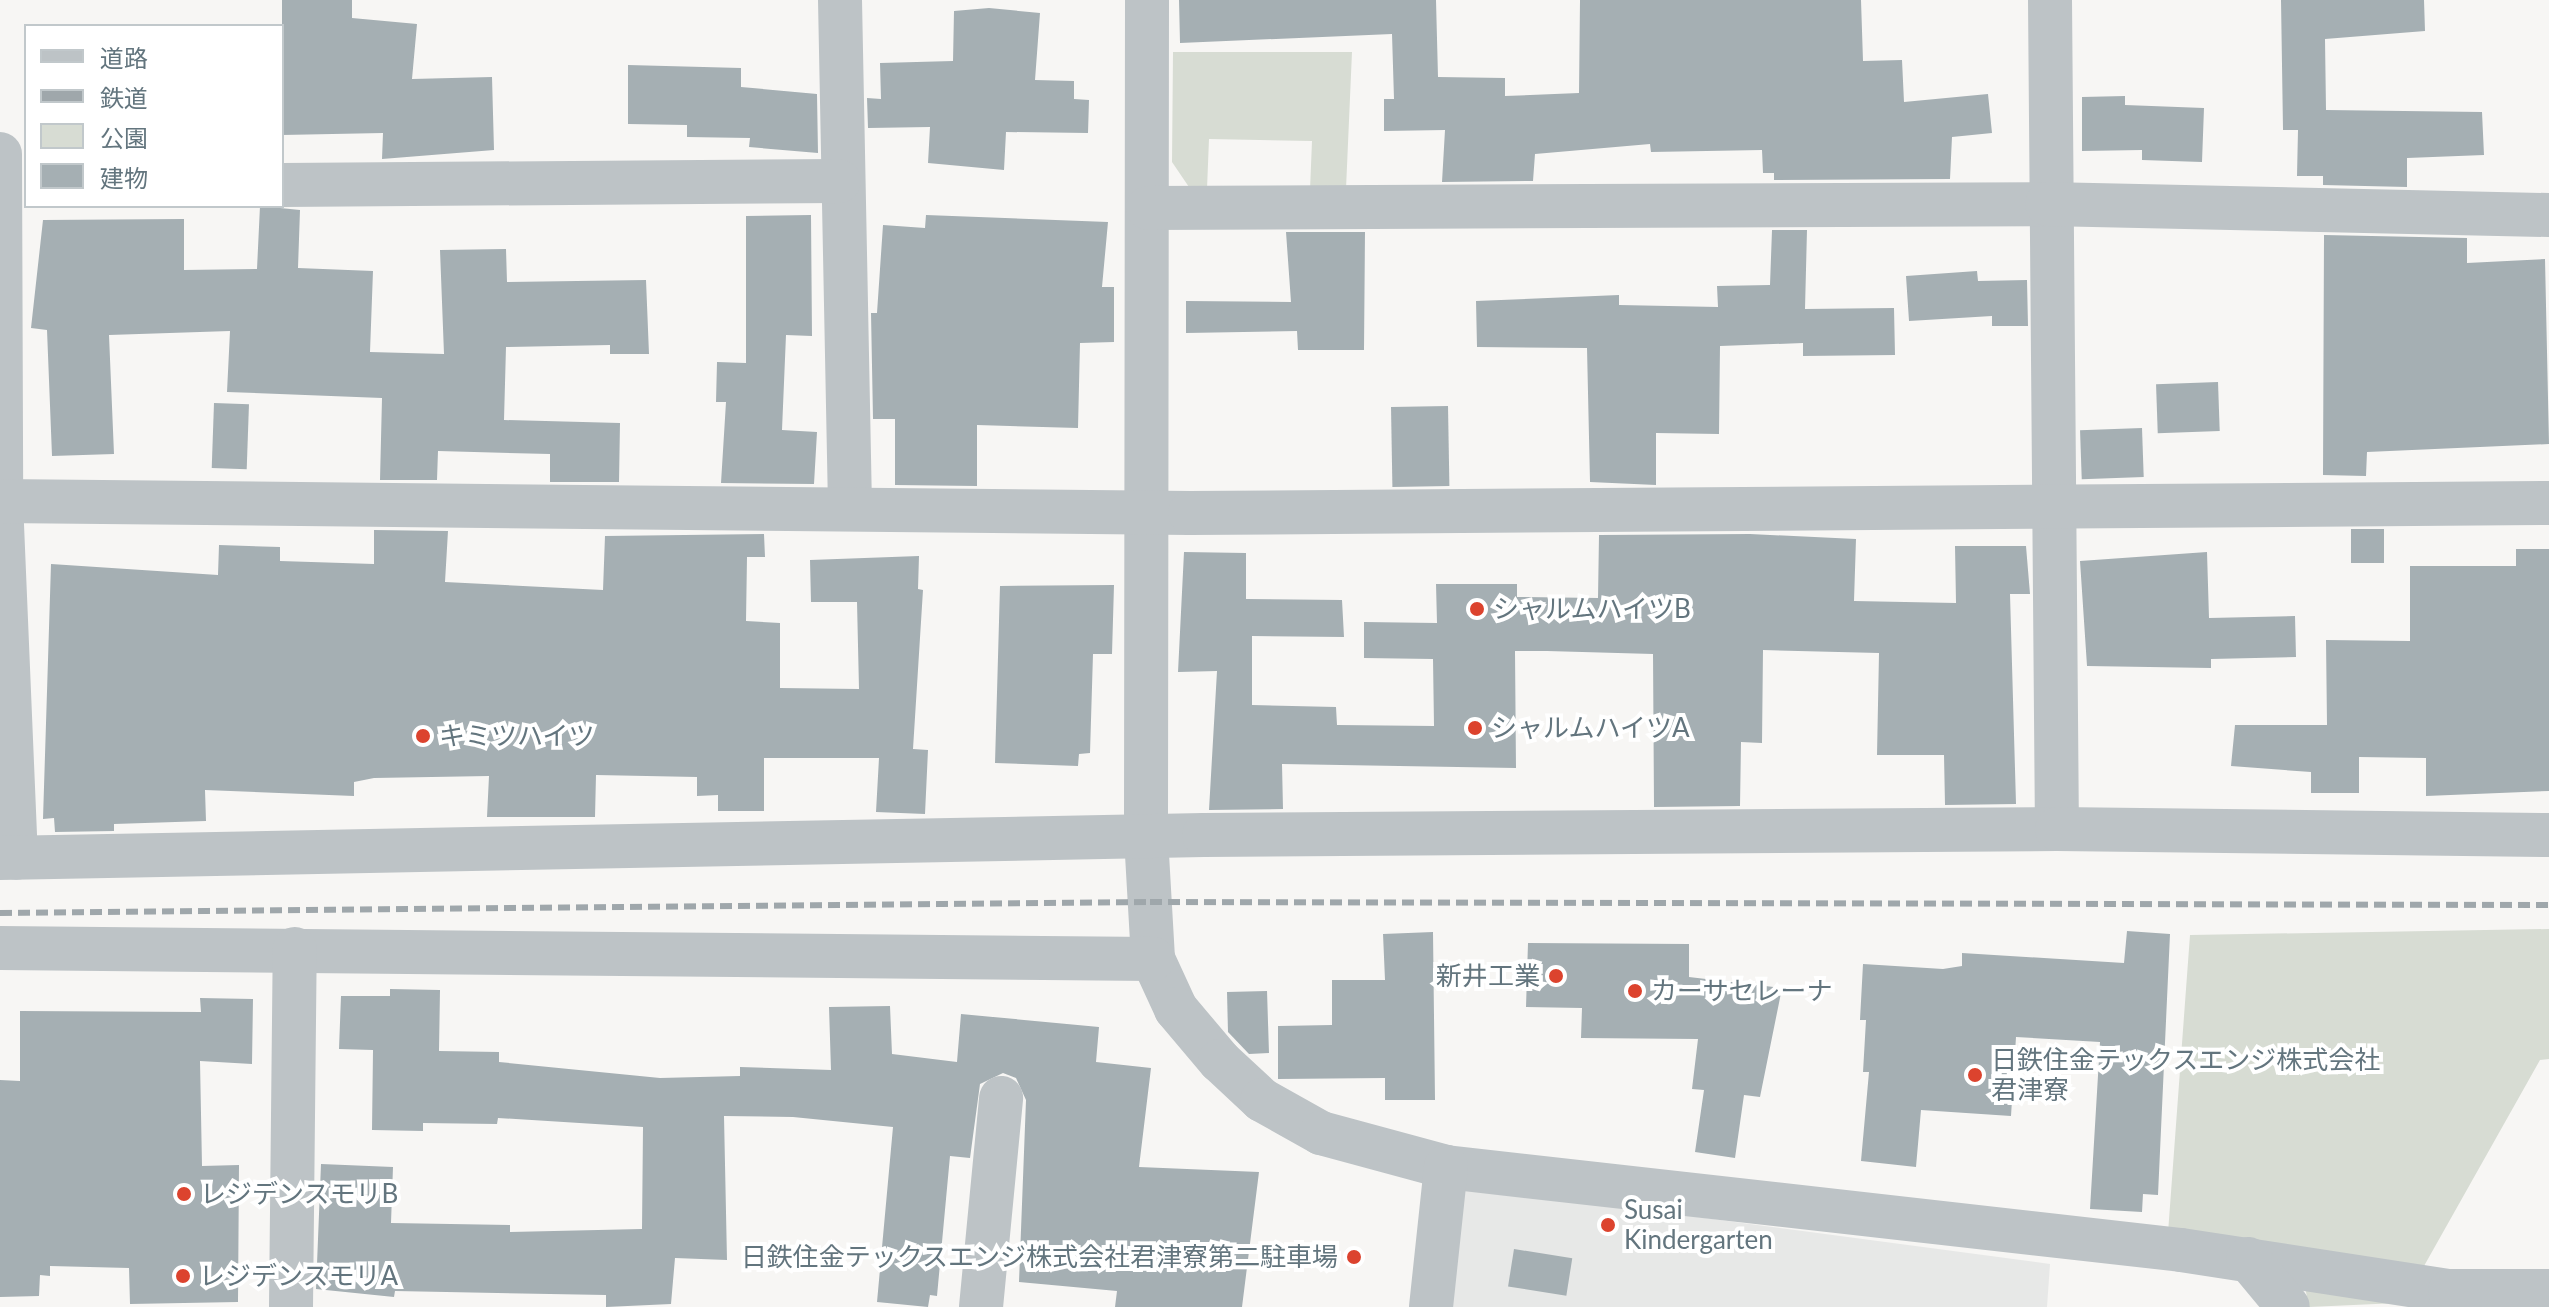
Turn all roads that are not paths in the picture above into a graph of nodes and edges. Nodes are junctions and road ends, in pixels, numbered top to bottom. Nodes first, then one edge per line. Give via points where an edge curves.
1 (840, 0) edge
2 (1147, 0) edge
3 (2050, 0) edge
4 (0, 154) edge
5 (839, 181) junction
6 (284, 185) edge
7 (0, 187) edge
8 (24, 187) edge
9 (2047, 204) junction
10 (1148, 208) junction
11 (2549, 215) edge
12 (0, 501) edge
13 (2549, 503) edge
14 (2056, 507) junction
15 (850, 508) junction
16 (1145, 513) junction
17 (2057, 829) junction
18 (2549, 835) edge
19 (1146, 837) junction
20 (8, 858) edge
21 (0, 948) edge
22 (295, 949) junction
23 (1153, 959) junction
24 (1001, 1098) dead end
25 (1446, 1167) junction
26 (2248, 1259) junction
27 (2549, 1291) edge
28 (2440, 1299) edge
29 (291, 1307) edge
30 (981, 1307) edge
31 (1431, 1307) edge
32 (2288, 1307) edge

1 - 5 street
2 - 10 street
3 - 9 street
4 - 7 street
5 - 6 street
5 - 15 street
7 - 8 street
7 - 12 street
9 - 10 street
9 - 11 street
9 - 14 street
10 - 16 street
12 - 15 street
12 - 20 street
13 - 14 street
14 - 16 street
14 - 17 street
15 - 16 street
16 - 19 street
17 - 18 street
17 - 19 street
19 - 20 street
19 - 23 street
21 - 22 street
22 - 23 street
22 - 29 street
23 - 25 street via 1176,1009 1262,1100 1377,1154
24 - 30 street
25 - 26 street
25 - 31 street
26 - 28 street
26 - 32 street
27 - 28 street

